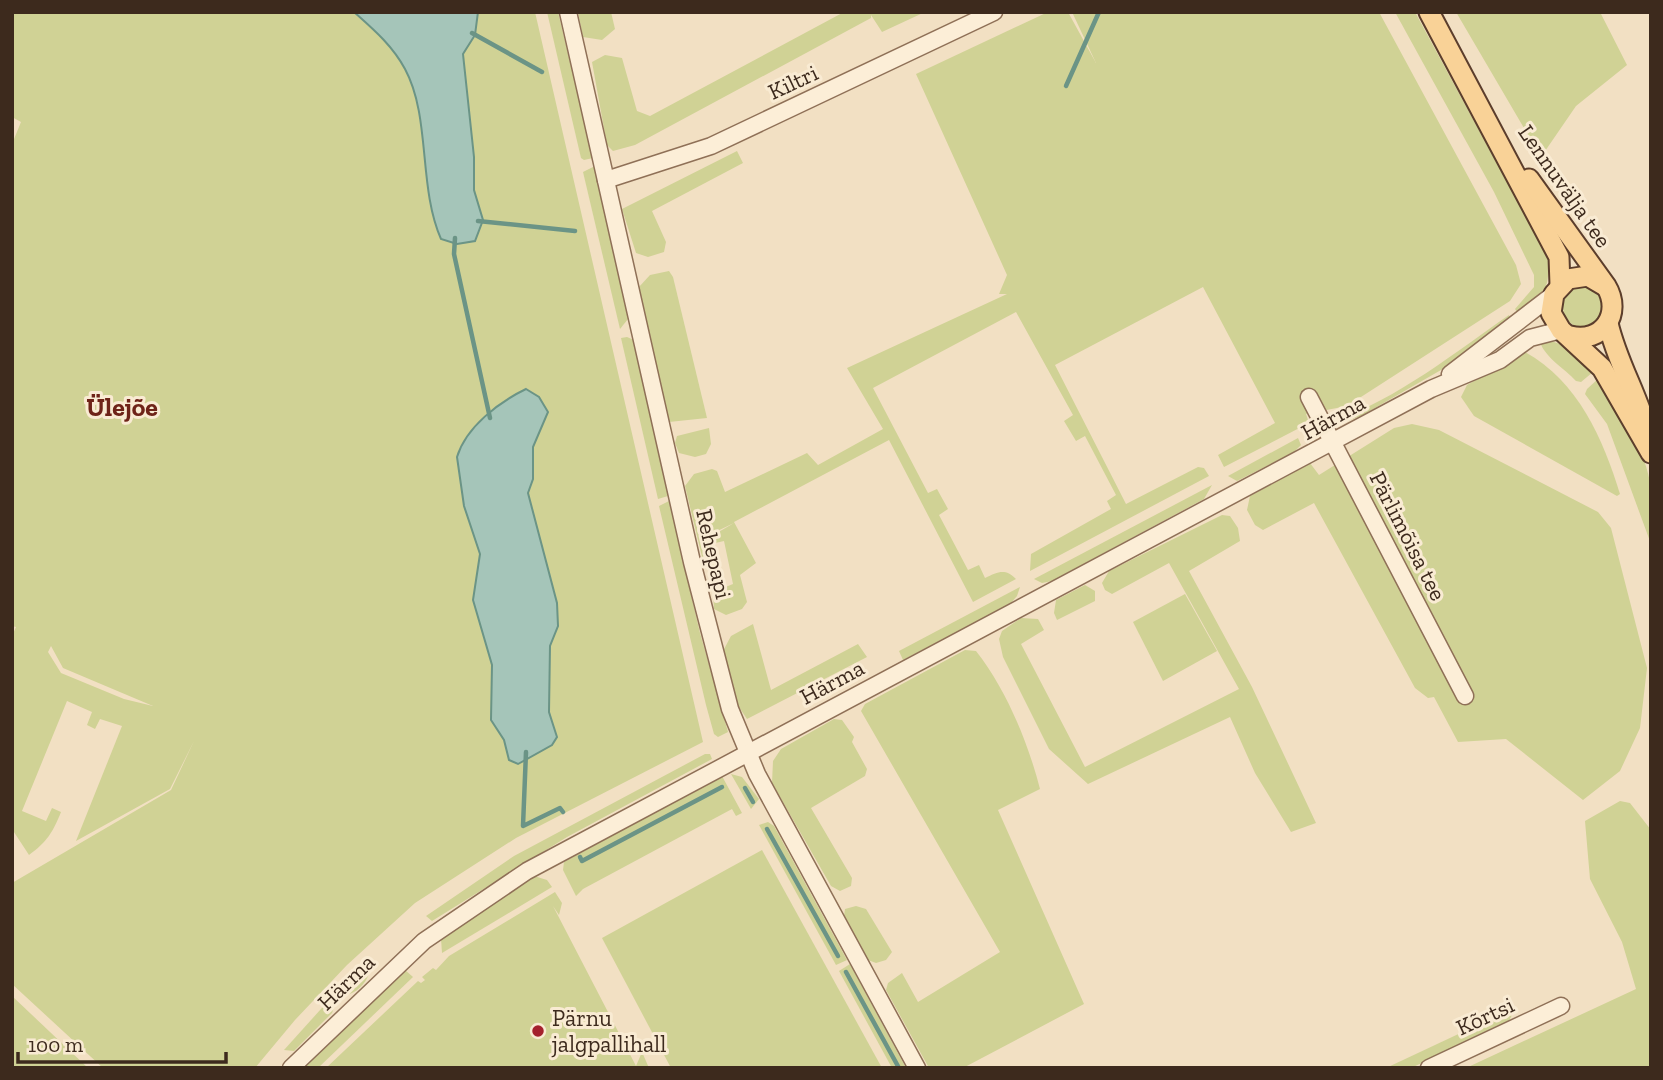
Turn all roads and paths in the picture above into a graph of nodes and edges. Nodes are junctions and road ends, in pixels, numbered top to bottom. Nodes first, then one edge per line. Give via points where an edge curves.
1 (568, 12) edge
2 (994, 12) edge
3 (1429, 12) edge
4 (1484, 115) junction
5 (606, 180) junction
6 (1606, 286) junction
7 (1557, 290) junction
8 (1608, 323) junction
9 (1566, 333) junction
10 (1431, 389) junction
11 (1309, 397) dead end
12 (1333, 443) junction
13 (1651, 444) edge
14 (1651, 453) edge
15 (1465, 696) dead end
16 (747, 753) junction
17 (1561, 1006) dead end
18 (291, 1068) edge
19 (917, 1068) edge
20 (1429, 1068) edge

1 - 5 street, Rehepapi
2 - 5 street, Kiltri via 711,146
3 - 4 main road, Lennuvälja tee
4 - 6 main road, Lennuvälja tee
4 - 7 main road, Lennuvälja tee via 1559,257
5 - 16 street, Rehepapi via 708,629
6 - 7 main road, Lennuvälja tee via 1578,276
6 - 8 main road via 1613,304
7 - 9 main road, Lennuvälja tee via 1551,313
7 - 10 street, Härma
8 - 9 main road via 1596,335 1578,338
8 - 13 main road via 1618,358 1641,405
9 - 10 street, Härma via 1530,338 1500,360
9 - 14 main road, Lennuvälja tee via 1602,368
10 - 12 street, Härma
11 - 12 street, Pärlimõisa tee
12 - 15 street, Pärlimõisa tee
12 - 16 street, Härma
16 - 18 street, Härma via 527,871 472,906 402,960
16 - 19 street, Rehepapi
17 - 20 street, Kõrtsi

